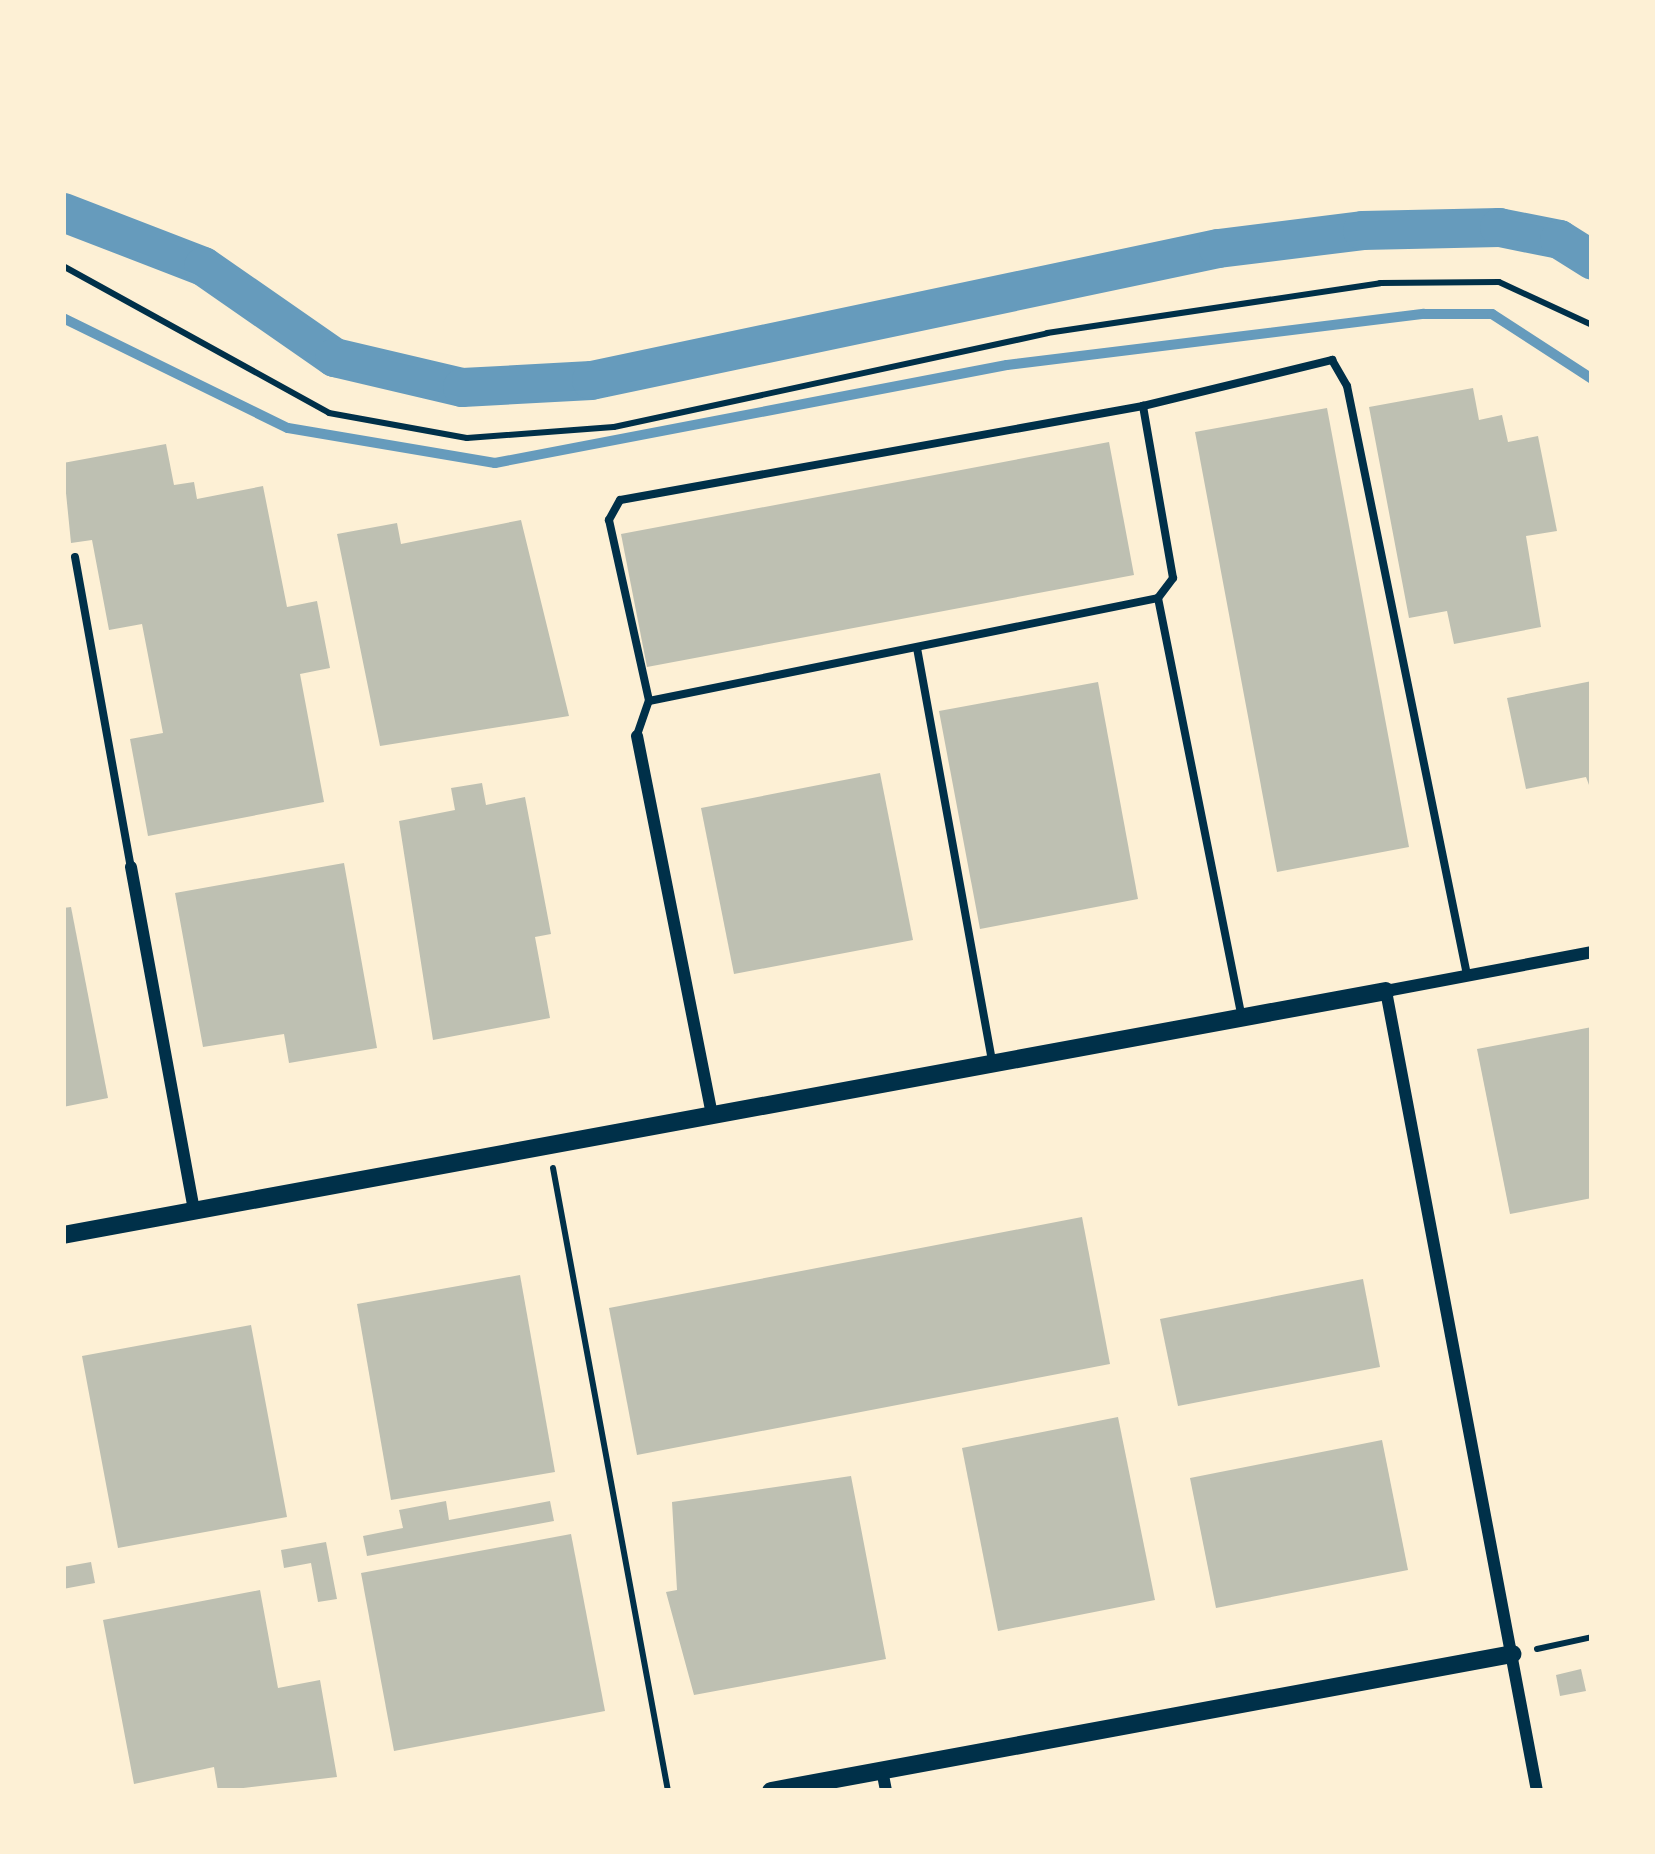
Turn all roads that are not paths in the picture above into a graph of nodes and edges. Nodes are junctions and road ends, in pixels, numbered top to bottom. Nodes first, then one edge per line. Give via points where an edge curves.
1 (1143, 406) junction
2 (75, 557) dead end
3 (1158, 598) junction
4 (917, 648) junction
5 (649, 701) junction
6 (637, 736) joint
7 (131, 867) joint
8 (1592, 952) edge
9 (1467, 975) junction
10 (1386, 991) junction
11 (1242, 1017) junction
12 (992, 1062) junction
13 (712, 1114) junction
14 (194, 1211) junction
15 (63, 1235) edge
16 (1512, 1654) junction
17 (882, 1770) junction
18 (771, 1791) edge
19 (886, 1791) edge
20 (1537, 1791) edge

1 - 3 lane via 1173,578
1 - 5 lane via 620,500 608,520
1 - 9 lane via 1332,360 1347,386
2 - 7 lane
3 - 4 lane
3 - 11 lane
4 - 5 lane
4 - 12 lane
5 - 6 lane
6 - 13 street
7 - 14 street
8 - 9 street
9 - 10 street
10 - 11 street
10 - 16 street
11 - 12 street
12 - 13 street
13 - 14 street
14 - 15 street
16 - 17 street
16 - 20 street
17 - 18 street
17 - 19 street

